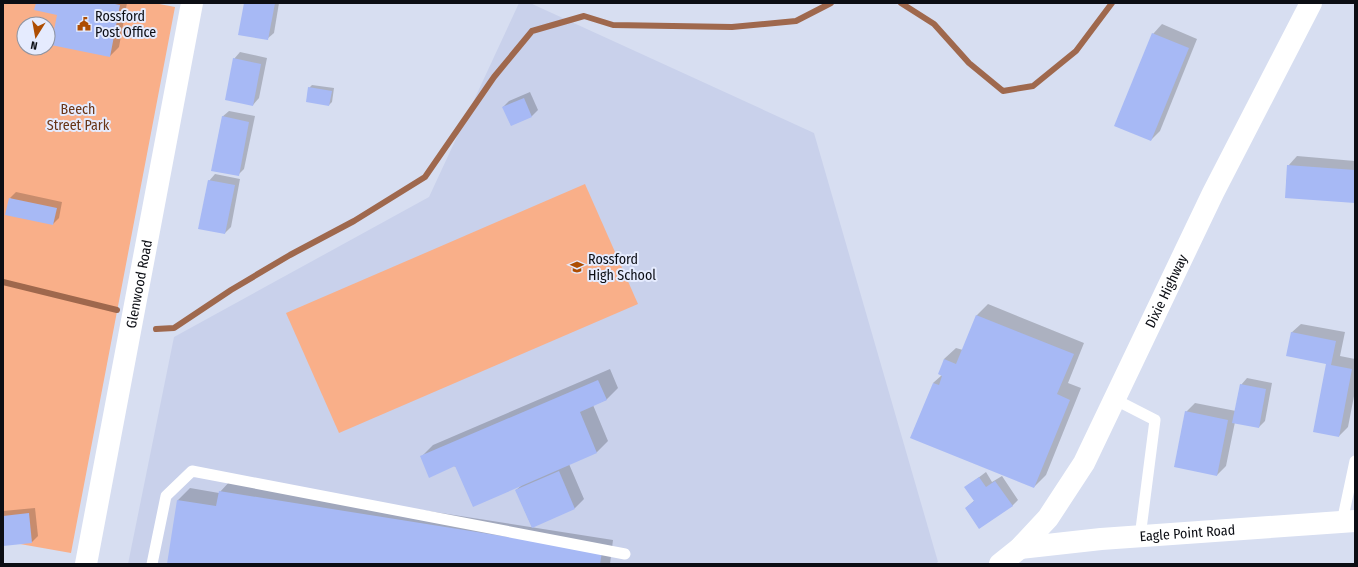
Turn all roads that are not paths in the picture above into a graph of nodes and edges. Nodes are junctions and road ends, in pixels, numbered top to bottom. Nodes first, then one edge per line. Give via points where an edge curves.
1 (192, 3) edge
2 (1311, 3) edge
3 (1114, 399) junction
4 (1355, 460) edge
5 (1348, 521) edge
6 (1140, 537) junction
7 (1020, 548) junction
8 (626, 554) dead end
9 (86, 564) edge
10 (152, 564) edge
11 (1000, 564) edge

1 - 9 street, Glenwood Road
2 - 3 street, Dixie Highway via 1213,193
3 - 6 lane via 1155,420
3 - 7 street, Dixie Highway via 1084,463 1048,518
4 - 5 lane
5 - 6 street, Eagle Point Road
6 - 7 street, Eagle Point Road
7 - 11 street, Dixie Highway
8 - 10 lane via 192,471 166,496

